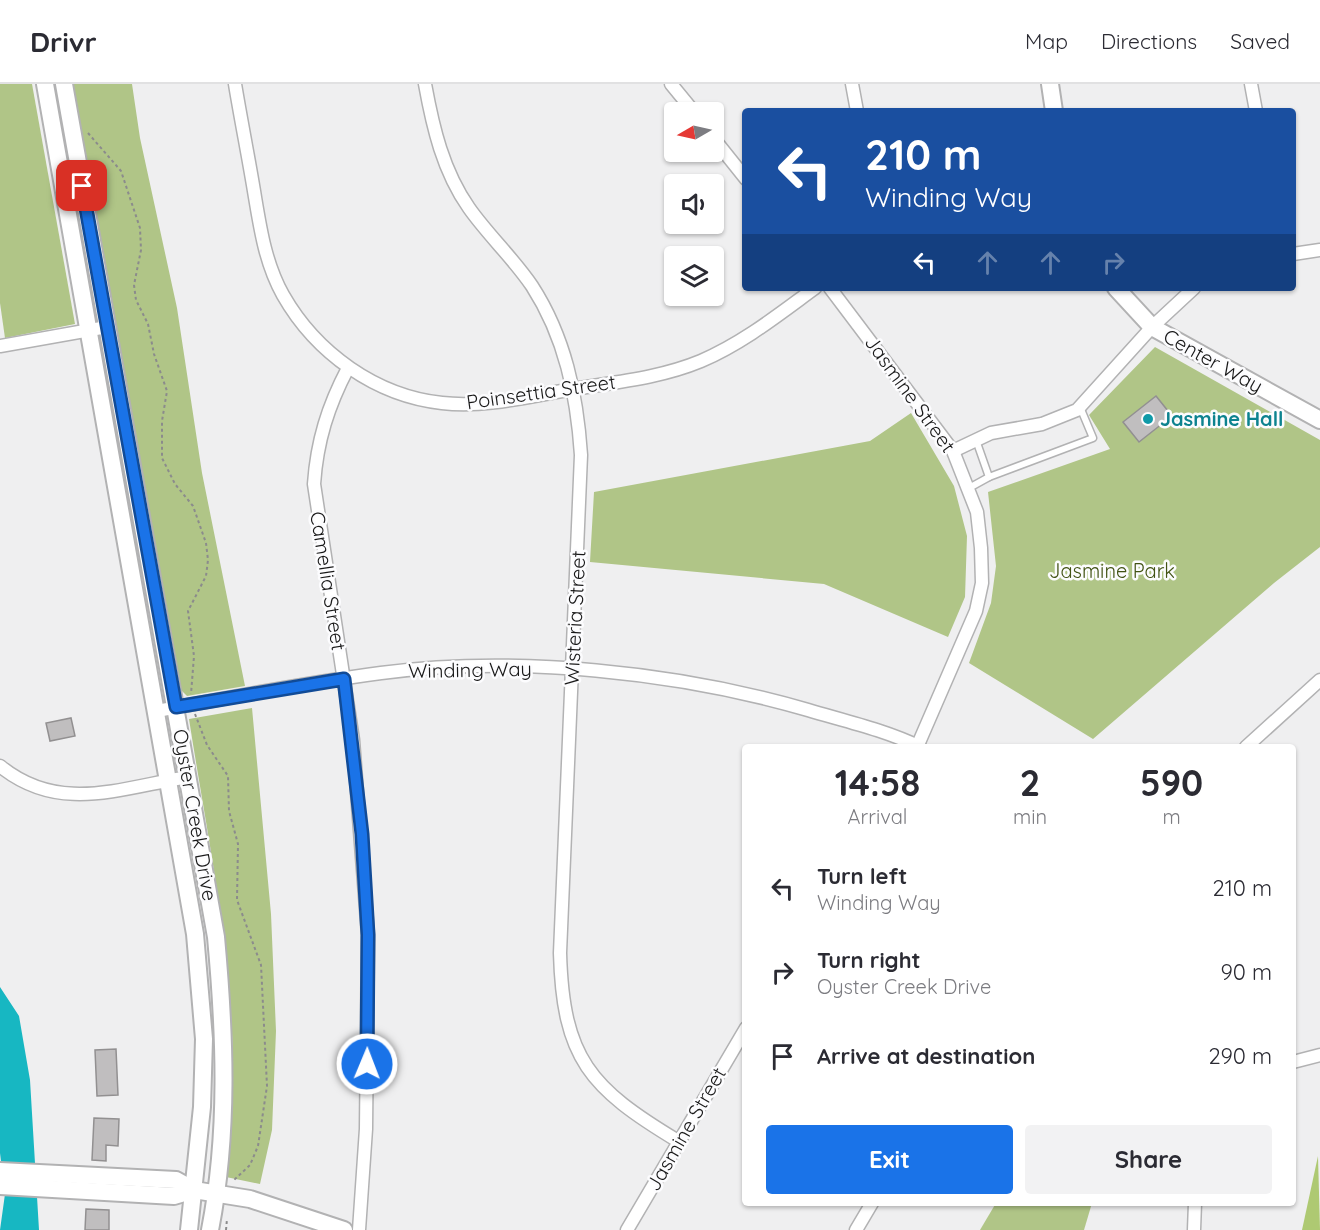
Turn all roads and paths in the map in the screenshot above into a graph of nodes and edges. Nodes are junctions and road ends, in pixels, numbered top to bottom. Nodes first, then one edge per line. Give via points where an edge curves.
1 (45, 84) edge
2 (64, 84) edge
3 (235, 84) edge
4 (425, 84) edge
5 (671, 84) edge
6 (852, 84) edge
7 (1050, 84) edge
8 (1251, 84) edge
9 (686, 102) edge
10 (856, 108) edge
11 (1054, 108) edge
12 (1255, 108) edge
13 (85, 126) dead end
14 (724, 152) edge
15 (742, 174) edge
16 (1320, 250) edge
17 (1296, 254) edge
18 (811, 291) edge
19 (832, 291) edge
20 (1119, 291) edge
21 (1191, 291) edge
22 (107, 327) junction
23 (1152, 327) junction
24 (89, 330) junction
25 (0, 346) edge
26 (348, 368) junction
27 (575, 389) junction
28 (1080, 407) junction
29 (1320, 420) edge
30 (976, 440) junction
31 (953, 451) junction
32 (989, 477) junction
33 (969, 488) junction
34 (572, 670) junction
35 (344, 679) junction
36 (1320, 680) edge
37 (193, 705) junction
38 (176, 707) junction
39 (157, 711) junction
40 (909, 744) edge
41 (919, 744) edge
42 (1249, 744) edge
43 (0, 766) edge
44 (188, 777) junction
45 (169, 780) junction
46 (742, 1035) edge
47 (1320, 1055) edge
48 (1296, 1061) edge
49 (678, 1141) junction
50 (0, 1171) edge
51 (74, 1184) junction
52 (0, 1186) edge
53 (194, 1190) junction
54 (223, 1193) junction
55 (870, 1206) edge
56 (1195, 1206) edge
57 (189, 1230) edge
58 (210, 1230) edge
59 (226, 1230) edge
60 (344, 1230) edge
61 (359, 1230) edge
62 (627, 1230) edge
63 (856, 1230) edge
64 (1194, 1230) edge

1 - 24 main road, Oyster Creek Drive
2 - 22 main road, Oyster Creek Drive
3 - 26 street, Poinsettia Street via 269,264 300,320
4 - 27 street, Wisteria Street via 435,138 445,164 469,208 533,288 550,321
5 - 9 street
6 - 10 street
7 - 11 main road
8 - 12 street
13 - 37 path via 121,171 140,228 141,250 134,285 167,391 162,458 175,484 193,506 206,543 206,576 188,611 195,656 190,689
14 - 15 street
16 - 17 street
18 - 27 street, Poinsettia Street via 749,336 700,361 660,375
19 - 31 street, Jasmine Street
20 - 23 main road, Center Way
21 - 23 street
22 - 24 street
22 - 38 main road, Oyster Creek Drive
23 - 28 street
23 - 29 main road, Center Way
24 - 25 street
24 - 39 main road, Oyster Creek Drive
26 - 27 street, Poinsettia Street via 401,393 444,404 484,403
26 - 35 street, Camellia Street via 324,419 314,484
27 - 34 street, Wisteria Street via 581,455
28 - 30 street via 1057,419 991,433
28 - 32 lane via 1094,438
30 - 31 street
30 - 32 lane
31 - 33 street, Jasmine Street
32 - 33 lane
33 - 41 street, Jasmine Street via 978,521 982,583 976,611
34 - 35 street, Winding Way via 441,668
34 - 40 street, Winding Way via 651,676 760,696
34 - 49 street, Wisteria Street via 560,952 565,1016 582,1059 611,1097
35 - 37 street, Winding Way
35 - 61 street, Camellia Street via 362,834 368,935 366,1139
36 - 42 street
37 - 38 street, Winding Way
37 - 54 path via 197,725 228,776 229,811 238,843 237,900 261,965 267,1086 258,1146 250,1165
38 - 39 street, Winding Way
38 - 44 main road, Oyster Creek Drive
39 - 45 main road, Oyster Creek Drive
43 - 45 street via 33,788 62,795
44 - 45 street
44 - 54 main road, Oyster Creek Drive via 216,937 224,1024
45 - 53 main road, Oyster Creek Drive via 195,934 204,1039
46 - 49 street, Jasmine Street
47 - 48 street
49 - 62 street, Jasmine Street
50 - 51 main road
51 - 52 main road
51 - 53 main road
53 - 54 main road
53 - 57 main road, Oyster Creek Drive
54 - 58 main road, Oyster Creek Drive
54 - 59 path
54 - 60 main road
55 - 63 street
56 - 64 street

